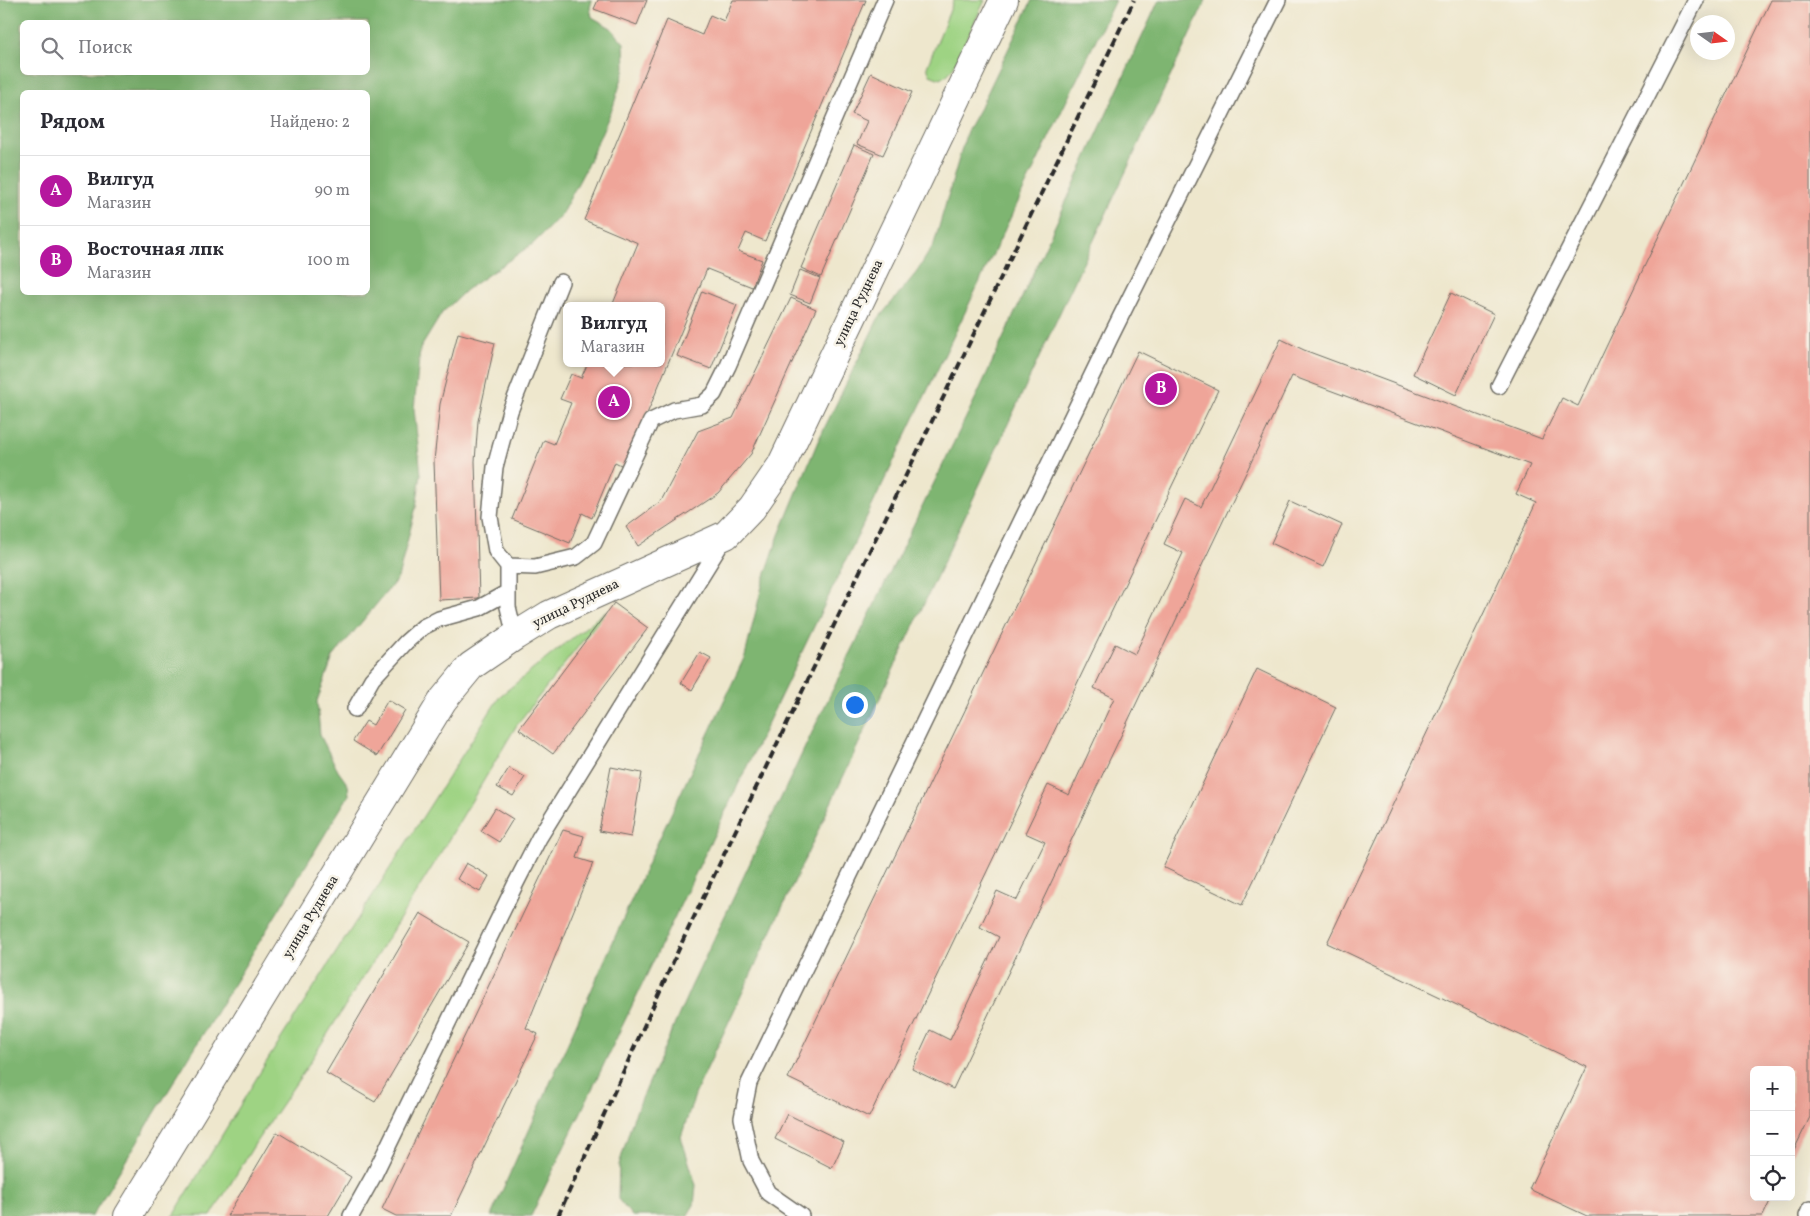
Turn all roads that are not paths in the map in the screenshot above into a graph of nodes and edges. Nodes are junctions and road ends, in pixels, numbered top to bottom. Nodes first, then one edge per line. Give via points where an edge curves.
1 (885, 0) edge
2 (1004, 0) edge
3 (1278, 0) edge
4 (1696, 0) edge
5 (561, 282) dead end
6 (1499, 386) dead end
7 (726, 535) junction
8 (508, 566) junction
9 (508, 592) junction
10 (514, 636) junction
11 (355, 709) dead end
12 (1810, 1209) edge
13 (128, 1216) edge
14 (351, 1216) edge
15 (801, 1216) edge
16 (1807, 1216) edge

1 - 8 lane via 714,394 702,405 674,410 651,421 594,543 576,557 535,567
2 - 7 street, улица Руднева via 781,466 752,508
3 - 15 lane via 1110,338 749,1083 742,1118 751,1161 768,1193
4 - 6 lane
5 - 8 lane via 510,411 495,467 490,517 496,551
7 - 10 street, улица Руднева via 549,615
7 - 14 lane via 539,838
8 - 9 lane
9 - 10 lane
9 - 11 lane via 479,608 423,627 372,679
10 - 13 street, улица Руднева via 471,666 444,700
12 - 16 lane

